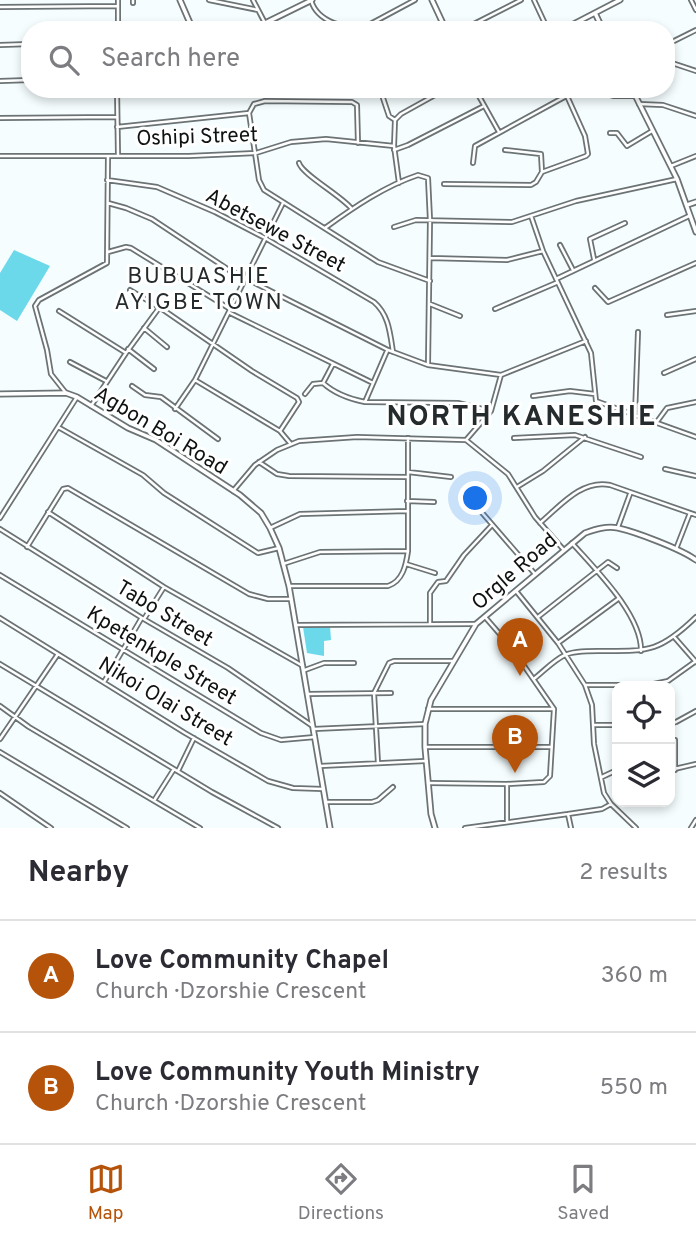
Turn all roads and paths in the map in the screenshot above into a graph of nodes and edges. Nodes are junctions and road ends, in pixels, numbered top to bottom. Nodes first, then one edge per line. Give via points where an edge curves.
1 (118, 0) edge
2 (180, 0) edge
3 (209, 0) edge
4 (253, 0) edge
5 (312, 0) edge
6 (415, 0) edge
7 (432, 0) edge
8 (521, 0) edge
9 (534, 0) edge
10 (620, 0) edge
11 (691, 0) edge
12 (224, 2) edge
13 (303, 2) edge
14 (118, 6) junction
15 (0, 7) edge
16 (258, 9) junction
17 (696, 10) edge
18 (595, 13) junction
19 (118, 21) edge
20 (189, 21) edge
21 (264, 21) edge
22 (269, 21) edge
23 (328, 21) edge
24 (375, 21) edge
25 (442, 21) edge
26 (480, 21) edge
27 (544, 21) edge
28 (579, 21) edge
29 (599, 21) edge
30 (696, 30) edge
31 (675, 40) edge
32 (0, 44) edge
33 (21, 44) edge
34 (675, 64) edge
35 (696, 71) edge
36 (21, 80) edge
37 (0, 81) edge
38 (117, 98) edge
39 (383, 98) dead end
40 (430, 98) edge
41 (480, 98) edge
42 (563, 98) edge
43 (568, 98) edge
44 (637, 98) edge
45 (639, 104) junction
46 (484, 106) junction
47 (249, 114) junction
48 (696, 116) edge
49 (117, 117) junction
50 (0, 118) edge
51 (395, 120) junction
52 (117, 127) junction
53 (652, 131) junction
54 (499, 132) junction
55 (610, 133) dead end
56 (358, 143) junction
57 (394, 148) junction
58 (505, 150) dead end
59 (256, 153) junction
60 (108, 155) junction
61 (118, 155) junction
62 (0, 156) edge
63 (696, 156) edge
64 (299, 163) dead end
65 (473, 163) dead end
66 (670, 166) junction
67 (542, 172) junction
68 (677, 179) junction
69 (107, 180) junction
70 (399, 183) junction
71 (444, 184) dead end
72 (696, 202) edge
73 (107, 203) junction
74 (283, 203) junction
75 (687, 205) junction
76 (352, 208) junction
77 (531, 216) junction
78 (690, 216) junction
79 (430, 220) junction
80 (625, 223) dead end
81 (394, 226) dead end
82 (325, 228) junction
83 (696, 232) edge
84 (265, 238) junction
85 (560, 245) dead end
86 (543, 251) junction
87 (108, 252) junction
88 (430, 258) junction
89 (594, 261) junction
90 (696, 263) edge
91 (573, 270) junction
92 (246, 278) junction
93 (429, 281) junction
94 (557, 281) junction
95 (595, 288) dead end
96 (130, 290) dead end
97 (430, 304) junction
98 (159, 308) junction
99 (495, 309) dead end
100 (59, 311) dead end
101 (231, 311) junction
102 (696, 311) edge
103 (667, 315) dead end
104 (460, 316) dead end
105 (144, 328) junction
106 (638, 332) dead end
107 (586, 341) junction
108 (212, 344) junction
109 (167, 347) dead end
110 (388, 350) junction
111 (127, 351) junction
112 (393, 352) junction
113 (696, 359) edge
114 (71, 362) dead end
115 (333, 364) junction
116 (428, 365) junction
117 (154, 369) dead end
118 (664, 373) dead end
119 (500, 375) junction
120 (195, 380) junction
121 (106, 381) junction
122 (323, 383) junction
123 (373, 383) junction
124 (132, 386) dead end
125 (66, 393) junction
126 (0, 394) edge
127 (305, 394) dead end
128 (595, 394) junction
129 (533, 396) dead end
130 (77, 397) junction
131 (365, 402) junction
132 (696, 402) edge
133 (91, 406) junction
134 (175, 409) junction
135 (491, 411) junction
136 (635, 415) junction
137 (656, 423) junction
138 (58, 427) junction
139 (280, 431) junction
140 (585, 437) junction
141 (696, 437) edge
142 (408, 438) junction
143 (514, 438) dead end
144 (218, 439) dead end
145 (467, 440) junction
146 (290, 443) junction
147 (641, 457) dead end
148 (259, 462) junction
149 (665, 468) dead end
150 (408, 471) junction
151 (696, 476) edge
152 (408, 477) junction
153 (451, 477) dead end
154 (517, 487) junction
155 (233, 491) junction
156 (631, 494) junction
157 (464, 499) dead end
158 (407, 501) junction
159 (434, 502) dead end
160 (407, 511) junction
161 (48, 512) junction
162 (691, 513) junction
163 (696, 515) edge
164 (0, 518) edge
165 (540, 523) junction
166 (492, 525) junction
167 (270, 528) junction
168 (618, 528) junction
169 (0, 529) edge
170 (572, 542) junction
171 (27, 547) junction
172 (279, 548) junction
173 (564, 550) junction
174 (676, 550) junction
175 (408, 551) junction
176 (696, 560) edge
177 (284, 564) junction
178 (406, 564) junction
179 (617, 568) dead end
180 (597, 571) junction
181 (435, 573) dead end
182 (535, 574) junction
183 (0, 575) edge
184 (289, 586) junction
185 (164, 587) junction
186 (516, 591) junction
187 (291, 599) junction
188 (618, 599) junction
189 (485, 617) junction
190 (538, 617) junction
191 (696, 617) edge
192 (0, 618) edge
193 (143, 619) junction
194 (430, 624) junction
195 (476, 624) junction
196 (297, 625) junction
197 (674, 638) junction
198 (558, 643) junction
199 (124, 649) junction
200 (641, 651) junction
201 (58, 654) junction
202 (566, 654) junction
203 (454, 661) junction
204 (696, 662) edge
205 (355, 663) dead end
206 (0, 664) edge
207 (304, 668) junction
208 (535, 678) junction
209 (104, 682) junction
210 (585, 685) junction
211 (37, 686) junction
212 (374, 693) junction
213 (391, 693) dead end
214 (308, 694) junction
215 (0, 706) edge
216 (428, 709) junction
217 (554, 709) junction
218 (696, 711) edge
219 (16, 717) junction
220 (675, 722) edge
221 (425, 724) junction
222 (592, 724) junction
223 (612, 725) edge
224 (376, 727) junction
225 (314, 729) junction
226 (315, 737) junction
227 (194, 738) junction
228 (0, 739) edge
229 (425, 747) junction
230 (552, 747) junction
231 (0, 752) edge
232 (426, 761) junction
233 (378, 763) junction
234 (696, 764) edge
235 (320, 766) junction
236 (176, 770) junction
237 (675, 770) edge
238 (612, 772) edge
239 (601, 777) junction
240 (428, 783) junction
241 (507, 784) junction
242 (393, 788) dead end
243 (323, 789) junction
244 (0, 793) edge
245 (154, 800) junction
246 (326, 802) junction
247 (611, 804) junction
248 (568, 814) junction
249 (696, 820) edge
250 (507, 822) junction
251 (51, 828) edge
252 (127, 828) edge
253 (200, 828) edge
254 (278, 828) edge
255 (330, 828) edge
256 (435, 828) edge
257 (465, 828) edge
258 (473, 828) edge
259 (571, 828) edge
260 (636, 828) edge
261 (691, 828) edge

1 - 14 street
2 - 20 street
3 - 12 street
4 - 16 street
5 - 13 street
5 - 23 street via 315,13
6 - 24 street
7 - 25 street
8 - 26 street
9 - 27 street
10 - 18 street
11 - 17 street
12 - 16 street
13 - 22 street
14 - 15 street
14 - 19 street
16 - 21 street
18 - 28 street
18 - 29 street
30 - 31 street
32 - 33 street
34 - 35 street
36 - 37 street
38 - 49 street
39 - 51 street
40 - 51 street
41 - 46 street
42 - 54 street
43 - 67 street via 588,154
44 - 45 street
45 - 48 street via 663,105
45 - 53 street
46 - 54 street
46 - 57 street, Oshipi Street
47 - 52 street
47 - 56 street via 251,106 261,102 352,102 357,105
47 - 59 street
49 - 50 street
49 - 52 street
51 - 57 street
52 - 61 street
53 - 55 street via 627,146 617,133
53 - 66 street
54 - 65 street via 474,147
56 - 57 street, Oshipi Street
56 - 59 street, Oshipi Street via 313,139
57 - 70 street
58 - 67 street via 541,154
59 - 61 street, Oshipi Street
59 - 74 street via 261,186
60 - 61 street, Oshipi Street
60 - 62 street, Oshipi Street
60 - 69 street
63 - 66 street
64 - 76 street
66 - 68 street
67 - 71 street via 531,185
68 - 75 street
68 - 77 street
69 - 73 street
69 - 84 street, Abetsewe Street via 157,187
70 - 76 street
70 - 79 street via 418,175 428,178
72 - 75 street
73 - 87 street
73 - 92 street via 152,219
74 - 82 street
74 - 84 street
75 - 78 street
76 - 82 street
77 - 79 street via 499,224
77 - 86 street
78 - 83 street
78 - 89 street
79 - 81 street
79 - 88 street
80 - 89 street via 590,239
82 - 93 street via 384,266
84 - 92 street
84 - 112 street, Abetsewe Street via 378,306 388,323
85 - 91 street
86 - 88 street via 507,260
86 - 94 street
87 - 101 street via 131,248
87 - 125 street via 103,266 35,306 51,374
88 - 93 street
89 - 91 street
90 - 95 street via 608,302
91 - 94 street
92 - 101 street
92 - 110 street
93 - 97 street
94 - 99 street
94 - 107 street
96 - 98 street
97 - 104 street
97 - 116 street
98 - 105 street
98 - 108 street
100 - 111 street
101 - 108 street
101 - 115 street
102 - 103 street
105 - 109 street
105 - 111 street
106 - 136 street
107 - 119 street
107 - 128 street
108 - 120 street
108 - 139 street via 297,398 299,402
110 - 112 street
110 - 123 street
111 - 117 street
111 - 121 street
112 - 116 street
113 - 118 street
114 - 121 street
115 - 122 street
115 - 123 street
116 - 119 street
119 - 135 street
120 - 134 street
120 - 139 street
121 - 133 street
122 - 127 street via 313,384
122 - 131 street via 332,391
123 - 131 street
124 - 134 street via 143,394 161,397
125 - 126 street
125 - 130 street, Agbon Boi Road
128 - 129 street via 570,391
128 - 136 street via 603,405
130 - 133 street, Agbon Boi Road
130 - 138 street
131 - 135 street via 458,403
132 - 137 street via 667,408
133 - 155 street, Agbon Boi Road via 156,440
134 - 144 street
135 - 145 street
136 - 137 street
137 - 141 street
138 - 164 street
138 - 172 street via 143,475 249,548 260,553
139 - 146 street
140 - 143 street
140 - 147 street
140 - 154 street
142 - 145 street
142 - 146 street
142 - 150 street
145 - 154 street
146 - 148 street
148 - 152 street via 289,476
148 - 155 street
149 - 151 street
150 - 152 street
150 - 153 street
152 - 158 street
154 - 165 street
155 - 167 street, Agbon Boi Road via 257,509
156 - 162 street
156 - 165 street via 610,485 592,484
156 - 168 street
157 - 166 street
158 - 159 street
158 - 160 street
160 - 167 street via 300,514
160 - 175 street
161 - 171 street
161 - 185 street
161 - 187 street via 63,489 69,489 249,594
162 - 163 street
162 - 174 street
165 - 173 street
166 - 182 street
166 - 194 street via 430,593
167 - 172 street, Agbon Boi Road
168 - 170 street, Orgle Road via 603,527
168 - 174 street
169 - 171 street, Tabo Street
170 - 173 street, Orgle Road
170 - 180 street
171 - 193 street, Tabo Street
172 - 177 street, Agbon Boi Road
173 - 182 street, Orgle Road
174 - 176 street
175 - 177 street via 320,552
175 - 178 street
177 - 184 street, Agbon Boi Road
178 - 181 street
178 - 184 street via 398,582 388,586
179 - 180 street via 608,562
180 - 188 street
180 - 190 street
182 - 186 street, Orgle Road
183 - 199 street, Kpetenkple Street
184 - 187 street, Agbon Boi Road
185 - 193 street
185 - 207 street
186 - 189 street, Orgle Road
186 - 190 street
187 - 196 street, Agbon Boi Road
188 - 198 street
188 - 200 street via 638,630
189 - 195 street, Orgle Road
189 - 208 street
190 - 198 street
191 - 197 street
192 - 201 street, Nikoi Olai Street
193 - 199 street
193 - 225 street, Tabo Street via 228,668
194 - 195 street
194 - 196 street
195 - 203 street, Orgle Road
196 - 207 street, Agbon Boi Road
197 - 200 street
197 - 204 street
198 - 202 street
199 - 209 street
199 - 226 street, Kpetenkple Street via 266,735 281,740
200 - 202 street
201 - 209 street, Nikoi Olai Street
201 - 211 street
202 - 208 street
202 - 210 street
203 - 212 street via 392,662
203 - 216 street, Orgle Road
204 - 210 street via 668,681 649,685
205 - 207 street
206 - 211 street
207 - 214 street, Agbon Boi Road
208 - 217 street
209 - 227 street, Nikoi Olai Street
210 - 222 street
211 - 219 street
211 - 236 street
212 - 213 street
212 - 214 street
212 - 224 street
214 - 225 street, Agbon Boi Road
215 - 219 street
216 - 217 street
216 - 221 street, Orgle Road
217 - 230 street
218 - 220 street
219 - 228 street
219 - 245 street
221 - 224 street
221 - 229 street, Orgle Road
222 - 223 street
222 - 239 street
224 - 225 street
224 - 233 street
225 - 226 street, Agbon Boi Road
226 - 235 street, Agbon Boi Road
227 - 236 street
227 - 243 street, Nikoi Olai Street via 279,786
229 - 230 street
229 - 232 street, Orgle Road
230 - 241 street via 548,780
231 - 252 street
232 - 233 street
232 - 240 street, Orgle Road
233 - 235 street
234 - 237 street
235 - 243 street, Agbon Boi Road
236 - 245 street
236 - 254 street
238 - 239 street
239 - 247 street
240 - 241 street
240 - 256 street, Orgle Road
241 - 250 street
242 - 246 street via 372,802
243 - 246 street, Agbon Boi Road
244 - 251 street
245 - 253 street
246 - 255 street, Agbon Boi Road
247 - 248 street
247 - 260 street
248 - 250 street
248 - 259 street
249 - 261 street
250 - 258 street
257 - 258 street

